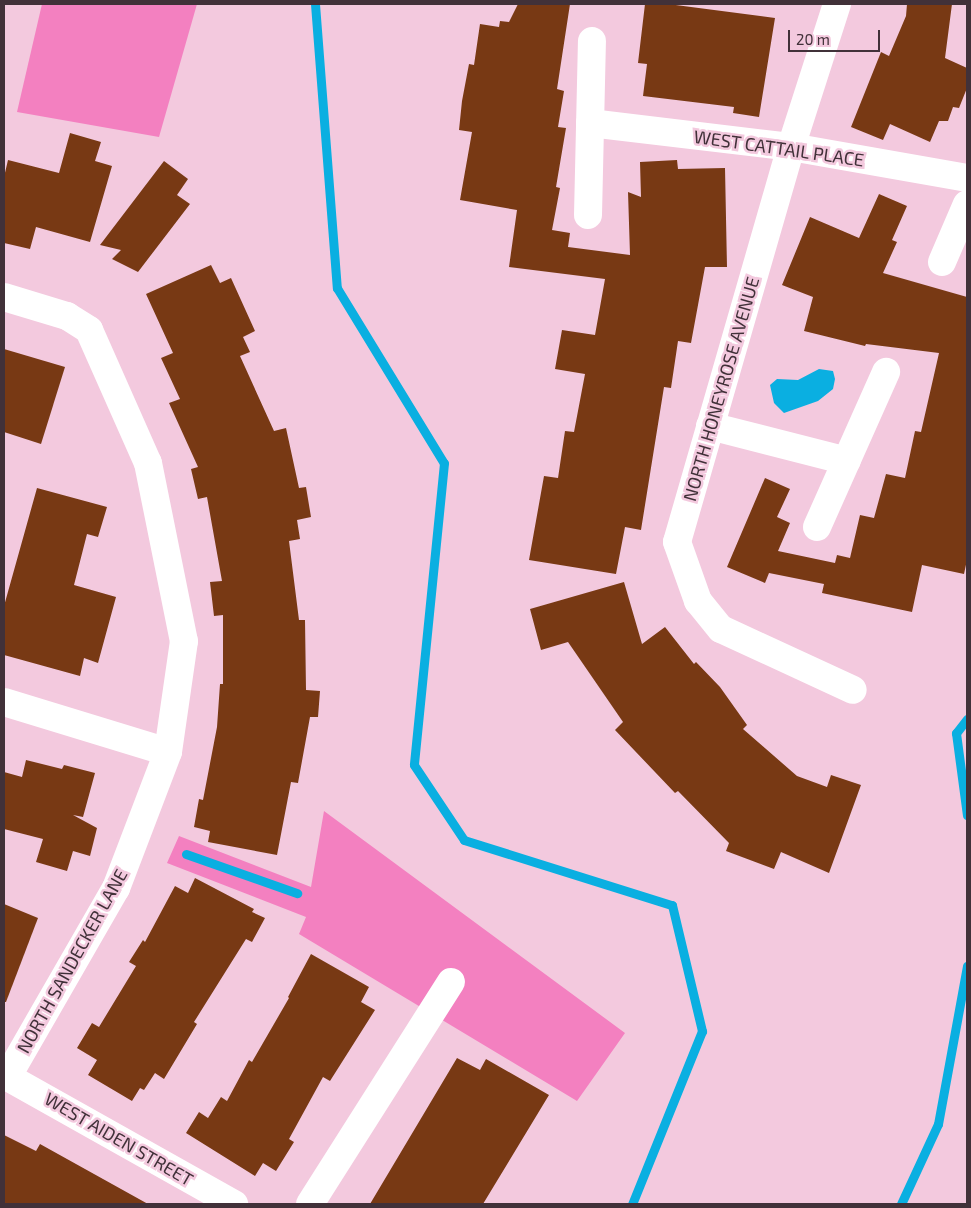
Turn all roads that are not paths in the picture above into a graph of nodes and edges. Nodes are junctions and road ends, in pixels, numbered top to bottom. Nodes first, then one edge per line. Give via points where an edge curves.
1 (836, 4) edge
2 (592, 42) dead end
3 (590, 123) junction
4 (791, 146) junction
5 (967, 178) edge
6 (967, 204) edge
7 (588, 215) dead end
8 (942, 262) dead end
9 (4, 297) edge
10 (886, 372) dead end
11 (710, 426) junction
12 (847, 461) junction
13 (817, 527) dead end
14 (852, 690) dead end
15 (4, 702) edge
16 (168, 752) junction
17 (451, 982) dead end
18 (6, 1076) edge
19 (234, 1204) edge
20 (310, 1204) edge

1 - 4 street, NORTH HONEYROSE AVENUE
2 - 3 street
3 - 4 street, WEST CATTAIL PLACE
3 - 7 street
4 - 5 street, WEST CATTAIL PLACE
4 - 11 street, NORTH HONEYROSE AVENUE
6 - 8 street
9 - 16 street, NORTH SANDECKER LANE via 92,326 148,463 184,641
10 - 12 street
11 - 12 street
11 - 14 street, NORTH HONEYROSE AVENUE via 677,542 698,601 721,629
12 - 13 street
15 - 16 street
16 - 18 street, NORTH SANDECKER LANE via 116,888
17 - 20 street
18 - 19 street, WEST AIDEN STREET

